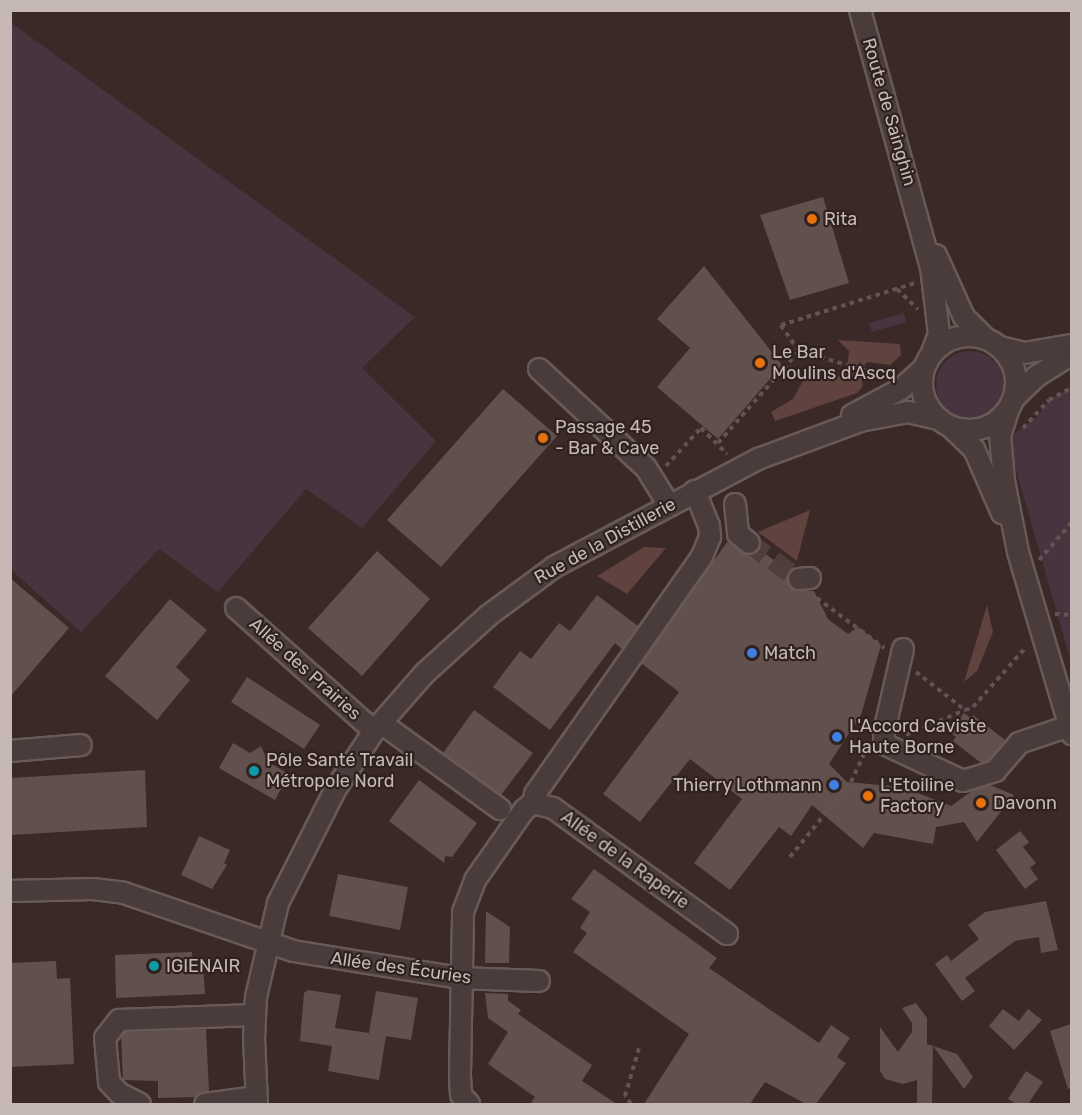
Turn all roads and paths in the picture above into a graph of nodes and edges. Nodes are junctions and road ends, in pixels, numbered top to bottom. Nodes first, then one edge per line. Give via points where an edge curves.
1 (860, 10) edge
2 (919, 213) junction
3 (922, 281) dead end
4 (886, 286) dead end
5 (897, 289) junction
6 (888, 291) junction
7 (927, 308) dead end
8 (994, 343) junction
9 (1071, 345) edge
10 (799, 351) junction
11 (1071, 354) edge
12 (927, 362) junction
13 (538, 369) dead end
14 (887, 377) dead end
15 (1071, 387) edge
16 (1011, 404) junction
17 (945, 423) junction
18 (1018, 431) dead end
19 (815, 435) junction
20 (718, 443) junction
21 (728, 455) dead end
22 (721, 478) junction
23 (653, 480) junction
24 (695, 491) junction
25 (669, 505) junction
26 (1071, 522) edge
27 (749, 543) tunnel mouth
28 (1017, 548) junction
29 (1039, 560) dead end
30 (817, 598) dead end
31 (236, 608) dead end
32 (1055, 615) dead end
33 (1071, 615) edge
34 (1029, 643) dead end
35 (901, 654) junction
36 (965, 710) junction
37 (378, 727) junction
38 (1070, 730) edge
39 (884, 744) junction
40 (81, 745) dead end
41 (10, 751) edge
42 (533, 803) junction
43 (500, 809) dead end
44 (790, 857) dead end
45 (10, 891) edge
46 (727, 934) dead end
47 (266, 944) junction
48 (459, 978) junction
49 (539, 981) dead end
50 (255, 1015) junction
51 (639, 1048) dead end
52 (257, 1101) edge
53 (140, 1104) edge
54 (205, 1104) edge
55 (468, 1104) edge
56 (631, 1104) edge

1 - 2 street, Route de Sainghin
2 - 8 street, Route de Sainghin via 964,316
2 - 12 street, Route de Sainghin via 938,323
3 - 5 path
4 - 6 path
5 - 6 path
5 - 7 path via 919,310
6 - 10 path via 781,325
8 - 9 street via 1024,353
8 - 12 street via 960,337 947,341
8 - 16 street via 1015,370
10 - 14 path
10 - 20 path
11 - 16 street via 1036,376
12 - 17 street via 924,396
12 - 19 street, Rue de la Distillerie via 901,389
13 - 23 street via 646,468
15 - 18 path via 1049,400 1038,416
16 - 17 street via 986,428 964,430
16 - 28 street via 1000,435
17 - 19 street, Rue de la Distillerie via 901,413
17 - 28 street via 977,454
19 - 22 street, Rue de la Distillerie
20 - 21 path
20 - 23 path via 701,428
22 - 24 street, Rue de la Distillerie
22 - 27 street via 737,509 738,534
23 - 25 street
24 - 25 street, Rue de la Distillerie
24 - 42 street via 709,526 710,537 702,556 535,794
25 - 37 street, Rue de la Distillerie via 576,553 508,599 449,649
26 - 29 path
28 - 38 street
30 - 35 path
31 - 37 street, Allée des Prairies
32 - 33 path
34 - 36 path via 973,707
35 - 36 path
35 - 39 street
36 - 39 path
37 - 43 street, Allée des Prairies
37 - 47 street, Rue de la Distillerie via 312,829 280,897
38 - 39 street via 1019,743 995,771 963,781
39 - 44 path via 864,754 850,783
40 - 41 street
42 - 46 street, Allée de la Raperie via 553,808
42 - 48 street via 524,810 468,893
45 - 47 street, Allée des Écuries via 93,889 124,893
47 - 48 street, Allée des Écuries
47 - 50 street, Rue de la Distillerie
48 - 49 street, Allée des Écuries
48 - 55 street via 459,1074 461,1095
50 - 52 street, Rue de la Distillerie
50 - 53 street via 119,1020 105,1038 109,1082 120,1094
51 - 56 path via 625,1096
52 - 54 street

